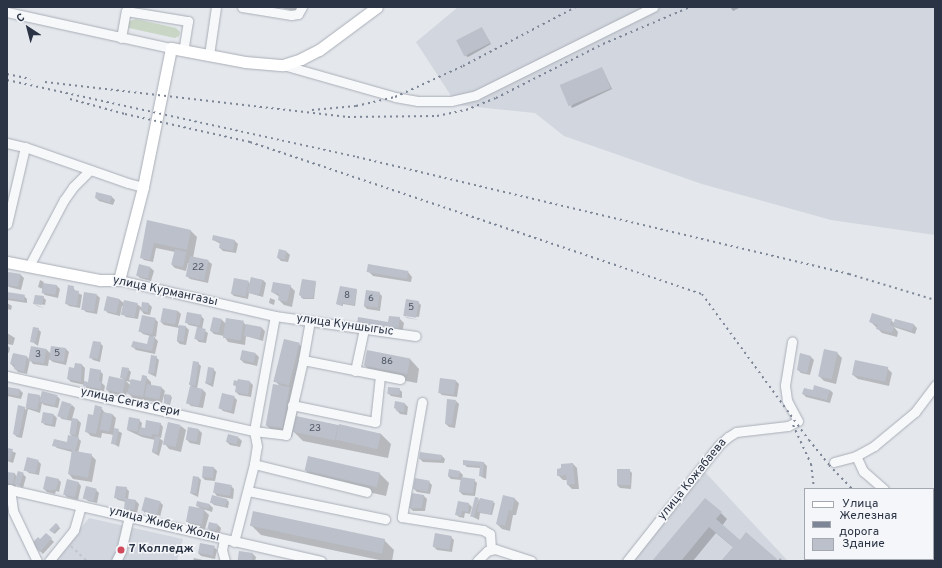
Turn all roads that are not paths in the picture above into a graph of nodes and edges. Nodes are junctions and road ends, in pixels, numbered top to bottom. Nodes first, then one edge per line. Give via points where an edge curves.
1 (216, 7) edge
2 (242, 7) edge
3 (302, 7) edge
4 (377, 7) edge
5 (653, 7) edge
6 (7, 12) edge
7 (121, 38) junction
8 (171, 48) junction
9 (183, 51) junction
10 (209, 55) junction
11 (283, 65) junction
12 (7, 143) edge
13 (25, 147) junction
14 (90, 170) junction
15 (143, 186) junction
16 (7, 224) edge
17 (7, 262) edge
18 (29, 266) junction
19 (119, 280) junction
20 (275, 316) junction
21 (310, 322) junction
22 (364, 330) junction
23 (416, 336) dead end
24 (792, 342) dead end
25 (303, 360) junction
26 (355, 371) junction
27 (7, 376) edge
28 (380, 376) junction
29 (400, 379) dead end
30 (935, 385) edge
31 (422, 402) dead end
32 (292, 404) junction
33 (254, 430) junction
34 (856, 456) junction
35 (834, 462) dead end
36 (254, 464) junction
37 (883, 488) edge
38 (8, 489) edge
39 (248, 491) junction
40 (367, 492) dead end
41 (81, 506) junction
42 (14, 511) junction
43 (129, 516) junction
44 (7, 518) edge
45 (386, 519) dead end
46 (224, 539) junction
47 (234, 542) junction
48 (490, 549) junction
49 (37, 561) edge
50 (49, 561) edge
51 (116, 561) edge
52 (225, 561) edge
53 (321, 561) edge
54 (476, 561) edge
55 (531, 561) edge
56 (627, 561) edge

1 - 10 street
2 - 3 street via 291,15 298,14
4 - 11 main road via 319,50
5 - 11 street via 476,95 451,101 433,102 395,97
6 - 7 street
7 - 8 street
7 - 9 street via 126,11 188,21
8 - 9 main road
8 - 15 main road
9 - 10 main road
10 - 11 main road via 245,62
12 - 13 street
13 - 14 street
13 - 16 street
14 - 15 street via 128,184
14 - 18 street via 64,200
15 - 19 main road
17 - 18 main road, улица Курмангазы
18 - 19 main road, улица Курмангазы via 100,280
19 - 20 street, улица Курмангазы
20 - 21 street, улица Куншыгыс
20 - 33 street
21 - 22 street, улица Куншыгыс
21 - 25 street
22 - 23 street, улица Куншыгыс
22 - 26 street
24 - 56 street, улица Кожабаева via 785,385 787,400 798,421 788,426 736,432 728,437
25 - 26 street
25 - 32 street
26 - 28 street
27 - 33 street, улица Сегиз Сери
28 - 29 street
28 - 32 street via 375,422
30 - 34 street via 915,412 874,446
31 - 48 street via 402,517 483,530 490,534
32 - 33 street, улица Сегиз Сери via 286,435
33 - 36 street via 257,446
34 - 35 street
34 - 37 street via 863,471
36 - 39 street
36 - 40 street
38 - 41 street, улица Жибек Жолы
38 - 42 street
39 - 45 street
39 - 47 street
41 - 43 street, улица Жибек Жолы
41 - 50 street via 74,530
42 - 44 street
42 - 49 street
43 - 46 street, улица Жибек Жолы
43 - 51 street via 121,551
46 - 47 street, улица Жибек Жолы
46 - 52 street via 222,550
47 - 53 street, улица Жибек Жолы
48 - 54 street
48 - 55 street

